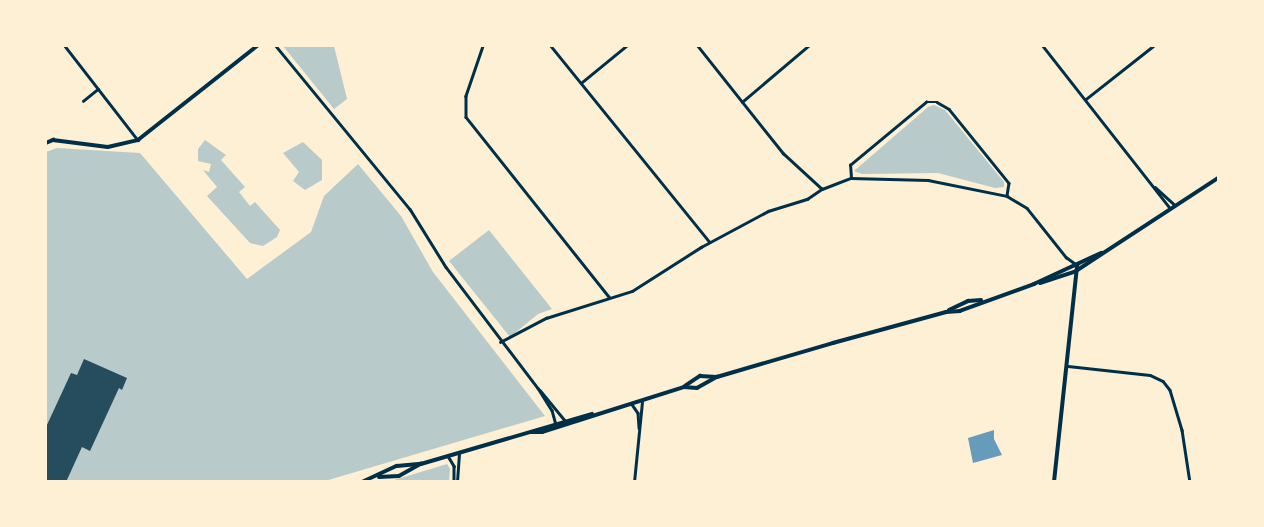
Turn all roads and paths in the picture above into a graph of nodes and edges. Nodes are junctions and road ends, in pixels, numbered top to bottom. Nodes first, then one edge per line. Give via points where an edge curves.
1 (65, 46) edge
2 (254, 46) edge
3 (276, 46) edge
4 (483, 46) edge
5 (551, 46) edge
6 (626, 46) edge
7 (698, 46) edge
8 (808, 46) edge
9 (1043, 46) edge
10 (1153, 46) edge
11 (581, 83) junction
12 (98, 89) junction
13 (1086, 99) junction
14 (83, 101) dead end
15 (742, 102) junction
16 (138, 140) junction
17 (46, 143) edge
18 (851, 178) junction
19 (1219, 178) edge
20 (822, 189) junction
21 (1007, 196) junction
22 (1172, 207) junction
23 (710, 243) junction
24 (1101, 253) junction
25 (1066, 257) junction
26 (1077, 265) junction
27 (1070, 271) junction
28 (1076, 271) junction
29 (1075, 286) junction
30 (609, 297) junction
31 (500, 342) junction
32 (1067, 366) junction
33 (717, 377) junction
34 (684, 387) junction
35 (538, 388) junction
36 (642, 400) junction
37 (631, 402) junction
38 (567, 421) junction
39 (556, 425) junction
40 (639, 428) junction
41 (459, 453) junction
42 (448, 456) junction
43 (421, 464) junction
44 (379, 477) junction
45 (362, 481) edge
46 (456, 481) edge
47 (634, 481) edge
48 (1054, 481) edge
49 (1190, 481) edge

1 - 12 street
2 - 16 street
3 - 31 street via 410,209
4 - 30 street via 466,96 466,117
5 - 11 street
6 - 11 street
7 - 15 street
8 - 15 street
9 - 13 street
10 - 13 street
11 - 23 street
12 - 14 street
12 - 16 street
13 - 22 street
15 - 20 street via 794,165
16 - 17 street via 107,147
18 - 20 street
18 - 21 street via 928,180
18 - 21 street via 850,165 926,102 937,102 949,108 1009,183
19 - 22 street
20 - 23 street via 807,200 768,211
21 - 25 street via 1027,208
22 - 24 street
23 - 30 street via 632,291
24 - 26 street
24 - 28 street
25 - 26 street
25 - 27 street
26 - 27 street
26 - 28 street
27 - 28 street
27 - 29 street
27 - 33 street via 968,301 946,312
28 - 29 street
29 - 32 street
30 - 31 street via 546,318
31 - 35 street
32 - 48 street
32 - 49 street via 1150,375 1163,381 1182,430
33 - 34 street via 698,388
33 - 34 street via 700,376
34 - 36 street
35 - 38 street
35 - 39 street
36 - 37 street
36 - 40 street
37 - 38 street
37 - 40 street
38 - 39 street
39 - 41 street
40 - 47 street
41 - 42 street
41 - 46 street
42 - 43 street
42 - 46 street
43 - 44 street via 397,466
43 - 44 street via 397,477
44 - 45 street

